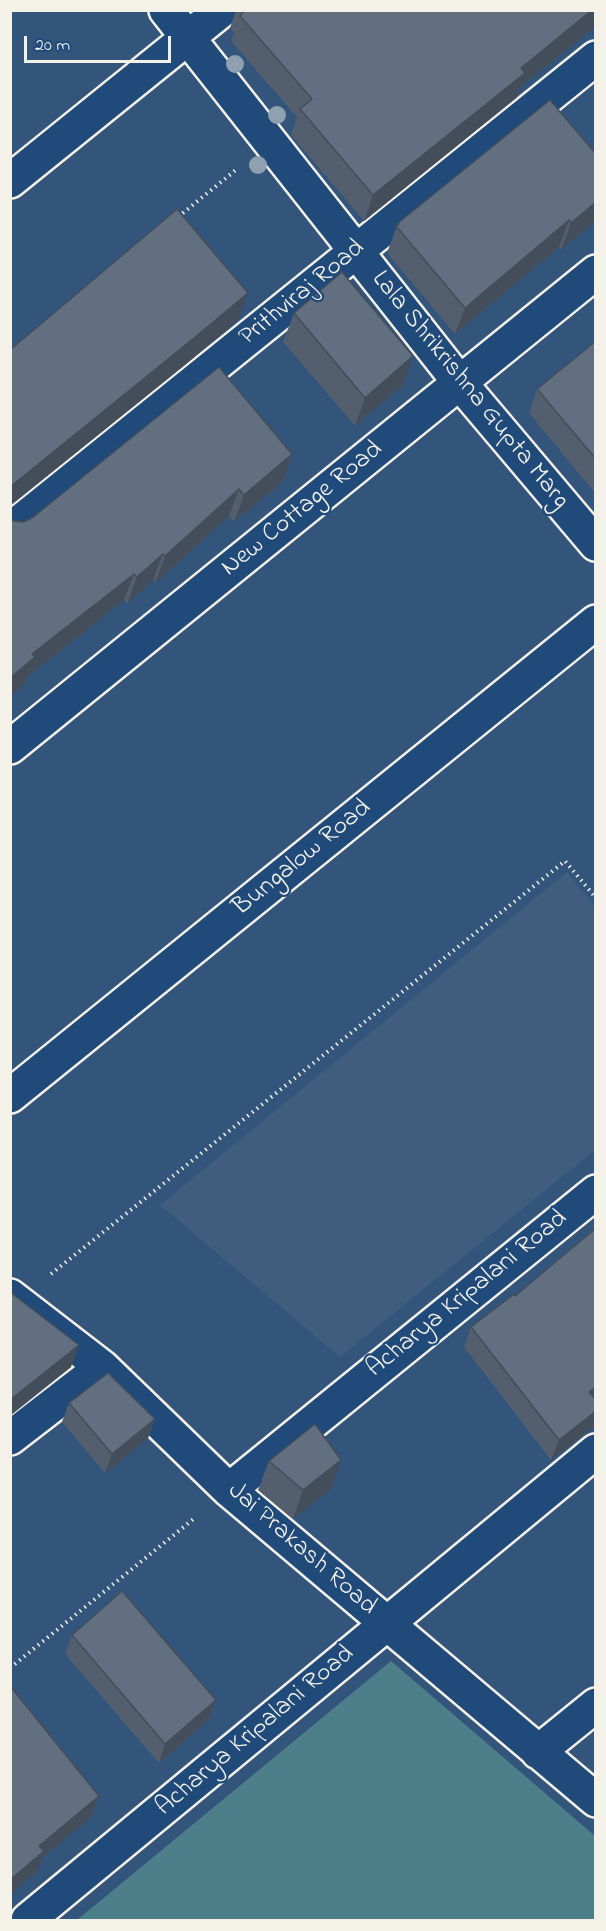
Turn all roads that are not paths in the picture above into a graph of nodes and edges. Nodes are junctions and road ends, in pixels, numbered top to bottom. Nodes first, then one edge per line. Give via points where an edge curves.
1 (166, 10) edge
2 (222, 10) edge
3 (187, 38) junction
4 (596, 58) edge
5 (10, 181) edge
6 (355, 252) junction
7 (596, 272) edge
8 (460, 383) junction
9 (10, 530) edge
10 (596, 544) edge
11 (596, 622) edge
12 (10, 747) edge
13 (10, 1096) edge
14 (596, 1192) edge
15 (14, 1299) edge
16 (102, 1367) junction
17 (10, 1438) edge
18 (596, 1451) edge
19 (229, 1490) junction
20 (387, 1624) junction
21 (596, 1705) edge
22 (538, 1752) junction
23 (596, 1800) edge
24 (28, 1920) edge

1 - 3 street, Lala Shrikrishna Gupta Marg
2 - 3 street
3 - 5 street
3 - 6 street, Lala Shrikrishna Gupta Marg
4 - 6 street, Prithviraj Road
6 - 8 street, Lala Shrikrishna Gupta Marg
6 - 9 street, Prithviraj Road
7 - 8 street, New Cottage Road
8 - 10 street, Lala Shrikrishna Gupta Marg
8 - 12 street, New Cottage Road
11 - 13 street, Bungalow Road
14 - 19 street, Acharya Kripalani Road
15 - 16 street, Jai Prakash Road
16 - 17 street
16 - 19 street, Jai Prakash Road
18 - 20 street, Acharya Kripalani Road
19 - 20 street, Jai Prakash Road
20 - 22 street, Jai Prakash Road
20 - 24 street, Acharya Kripalani Road
21 - 22 street
22 - 23 street, Jai Prakash Road

